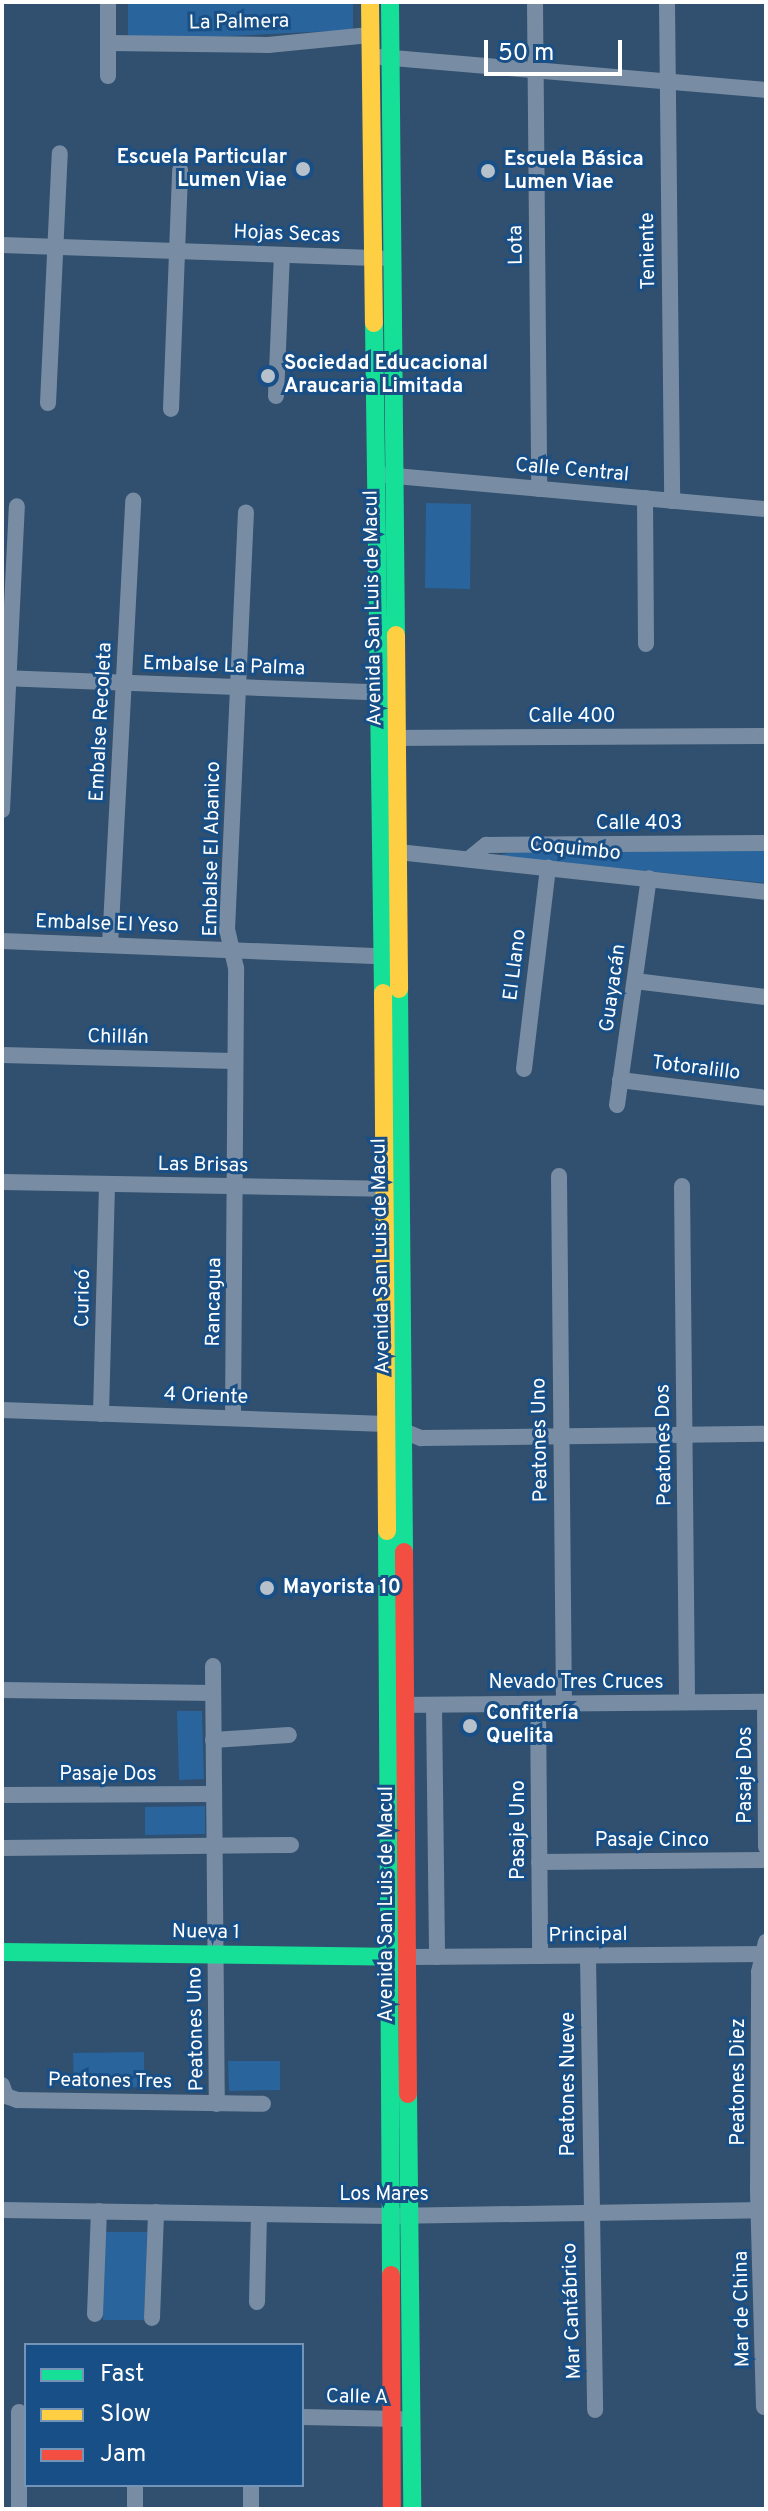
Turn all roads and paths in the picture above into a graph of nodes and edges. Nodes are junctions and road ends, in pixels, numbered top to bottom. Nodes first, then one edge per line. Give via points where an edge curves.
1 (108, 2) edge
2 (370, 2) edge
3 (390, 2) edge
4 (535, 2) edge
5 (667, 2) edge
6 (370, 35) junction
7 (108, 43) junction
8 (371, 57) junction
9 (390, 58) junction
10 (536, 70) junction
11 (108, 76) dead end
12 (667, 82) junction
13 (766, 90) edge
14 (60, 153) dead end
15 (180, 170) dead end
16 (2, 245) edge
17 (55, 247) junction
18 (177, 251) junction
19 (282, 255) junction
20 (372, 258) junction
21 (395, 259) junction
22 (276, 396) dead end
23 (48, 403) dead end
24 (171, 409) dead end
25 (375, 474) junction
26 (394, 476) junction
27 (539, 489) junction
28 (645, 498) junction
29 (133, 501) dead end
30 (672, 501) junction
31 (17, 506) dead end
32 (766, 509) edge
33 (246, 512) dead end
34 (646, 644) dead end
35 (5, 678) edge
36 (124, 683) junction
37 (238, 687) junction
38 (377, 693) junction
39 (397, 694) junction
40 (766, 736) edge
41 (387, 738) junction
42 (2, 810) edge
43 (766, 843) edge
44 (380, 851) junction
45 (400, 851) junction
46 (470, 858) junction
47 (548, 867) junction
48 (649, 878) junction
49 (766, 892) edge
50 (2, 941) edge
51 (110, 945) junction
52 (232, 950) junction
53 (382, 956) junction
54 (401, 957) junction
55 (635, 981) junction
56 (766, 997) edge
57 (2, 1055) edge
58 (233, 1061) junction
59 (524, 1069) dead end
60 (620, 1080) junction
61 (766, 1098) edge
62 (617, 1105) dead end
63 (559, 1176) dead end
64 (2, 1182) edge
65 (107, 1184) junction
66 (234, 1186) junction
67 (682, 1186) dead end
68 (394, 1189) junction
69 (2, 1410) edge
70 (101, 1414) junction
71 (233, 1418) junction
72 (386, 1424) junction
73 (406, 1433) junction
74 (766, 1434) edge
75 (684, 1435) junction
76 (561, 1437) junction
77 (213, 1666) dead end
78 (2, 1690) edge
79 (213, 1693) junction
80 (687, 1702) junction
81 (766, 1702) edge
82 (564, 1703) junction
83 (538, 1704) junction
84 (387, 1705) junction
85 (407, 1705) junction
86 (434, 1705) junction
87 (289, 1735) dead end
88 (213, 1740) junction
89 (214, 1794) junction
90 (2, 1795) edge
91 (215, 1845) junction
92 (291, 1845) dead end
93 (766, 1847) edge
94 (2, 1848) edge
95 (766, 1860) edge
96 (539, 1862) junction
97 (765, 1950) edge
98 (2, 1952) edge
99 (216, 1955) junction
100 (540, 1956) junction
101 (588, 1956) junction
102 (388, 1957) junction
103 (410, 1957) junction
104 (437, 1957) junction
105 (4, 2090) edge
106 (217, 2104) junction
107 (263, 2104) dead end
108 (2, 2210) edge
109 (763, 2210) edge
110 (99, 2211) junction
111 (156, 2212) junction
112 (590, 2212) junction
113 (259, 2214) junction
114 (410, 2214) junction
115 (390, 2216) junction
116 (257, 2302) dead end
117 (95, 2314) dead end
118 (152, 2318) dead end
119 (764, 2407) edge
120 (595, 2410) dead end
121 (16, 2412) edge
122 (304, 2417) edge
123 (392, 2419) junction
124 (412, 2419) junction
125 (11, 2473) edge
126 (135, 2487) edge
127 (251, 2487) edge
128 (19, 2509) edge
129 (135, 2509) edge
130 (251, 2509) edge
131 (392, 2509) edge
132 (412, 2509) edge

1 - 7 street
2 - 6 street, Avenida San Luis de Macul
3 - 9 street, Avenida San Luis de Macul
4 - 10 street, Lota
5 - 12 street, Teniente
6 - 7 street, La Palmera via 268,45
6 - 8 street, Avenida San Luis de Macul
7 - 11 street
8 - 9 street
8 - 20 street, Avenida San Luis de Macul
9 - 10 street
9 - 21 street, Avenida San Luis de Macul
10 - 12 street
10 - 27 street, Lota
12 - 13 street
12 - 30 street, Teniente
14 - 17 street
15 - 18 street
16 - 17 street, Hojas Secas
17 - 18 street, Hojas Secas
17 - 23 street
18 - 19 street, Hojas Secas
18 - 24 street
19 - 20 street, Hojas Secas
19 - 22 street
20 - 21 street, Hojas Secas
20 - 25 street, Avenida San Luis de Macul
21 - 26 street, Avenida San Luis de Macul
25 - 26 street, Calle Central
25 - 38 street, Avenida San Luis de Macul
26 - 27 street, Calle Central
26 - 39 street, Avenida San Luis de Macul
27 - 28 street, Calle Central
28 - 30 street, Calle Central
28 - 34 street
29 - 36 street, Embalse Recoleta
30 - 32 street, Calle Central
31 - 35 street
33 - 37 street, Embalse El Abanico
35 - 36 street, Embalse La Palma
35 - 42 street
36 - 37 street, Embalse La Palma
36 - 51 street, Embalse Recoleta
37 - 38 street, Embalse La Palma
37 - 52 street, Embalse El Abanico via 227,930
38 - 39 street, Embalse La Palma
38 - 41 street, Avenida San Luis de Macul
39 - 41 street, Avenida San Luis de Macul
40 - 41 street, Calle 400
41 - 44 street, Avenida San Luis de Macul
41 - 45 street, Avenida San Luis de Macul
43 - 46 street, Calle 403 via 486,845
44 - 45 street, Coquimbo
44 - 53 street, Avenida San Luis de Macul
45 - 46 street, Coquimbo
45 - 54 street, Avenida San Luis de Macul
46 - 47 street, Coquimbo
47 - 48 street, Coquimbo
47 - 59 street, El Llano
48 - 49 street, Coquimbo
48 - 55 street, Guayacán
50 - 51 street, Embalse El Yeso
51 - 52 street, Embalse El Yeso
52 - 53 street, Embalse El Yeso
52 - 58 street, Embalse El Abanico
53 - 54 street, Embalse El Yeso
53 - 68 street, Avenida San Luis de Macul
54 - 68 street, Avenida San Luis de Macul
55 - 56 street
55 - 60 street, Guayacán
57 - 58 street, Chillán
58 - 66 street, Embalse El Abanico
60 - 61 street, Totoralillo
60 - 62 street, Guayacán
63 - 76 street, Peatones Uno
64 - 65 street, Las Brisas
65 - 66 street, Las Brisas
65 - 70 street, Curicó
66 - 68 street, Las Brisas
66 - 71 street, Rancagua
67 - 75 street, Peatones Dos
68 - 72 street, Avenida San Luis de Macul
68 - 73 street, Avenida San Luis de Macul
69 - 70 street, 4 Oriente
70 - 71 street, 4 Oriente
71 - 72 street, 4 Oriente
72 - 73 street, 4 Oriente
72 - 84 street, Avenida San Luis de Macul
73 - 76 street, 4 Oriente via 421,1438
73 - 85 street, Avenida San Luis de Macul
74 - 75 street, 4 Oriente
75 - 76 street, 4 Oriente
75 - 80 street, Peatones Dos
76 - 82 street, Peatones Uno
77 - 79 street, Peatones Uno
78 - 79 street
79 - 88 street, Peatones Uno
80 - 81 street, Nevado Tres Cruces
80 - 82 street, Nevado Tres Cruces
81 - 93 street, Pasaje Dos
82 - 83 street, Nevado Tres Cruces
83 - 86 street, Nevado Tres Cruces
83 - 96 street, Pasaje Uno
84 - 85 street, Nevado Tres Cruces
84 - 102 street, Avenida San Luis de Macul
85 - 86 street, Nevado Tres Cruces
85 - 103 street, Avenida San Luis de Macul
86 - 104 street
87 - 88 street
88 - 89 street, Peatones Uno
89 - 90 street, Pasaje Dos
89 - 91 street, Peatones Uno
91 - 92 street
91 - 94 street
91 - 99 street, Peatones Uno
95 - 96 street, Pasaje Cinco
96 - 100 street, Pasaje Uno
97 - 101 street, Principal
97 - 109 street, Peatones Diez
98 - 99 street, Nueva 1
99 - 102 street, Nueva 1
99 - 106 street, Peatones Uno
100 - 101 street, Principal
100 - 104 street, Principal
101 - 112 street, Peatones Nueve
102 - 103 street, Nueva 1
102 - 115 street, Avenida San Luis de Macul
103 - 104 street, Principal
103 - 114 street, Avenida San Luis de Macul
105 - 106 street, Peatones Tres
106 - 107 street, Peatones Tres
108 - 110 street, Los Mares
109 - 112 street, Los Mares
109 - 119 street, Mar de China
110 - 111 street, Los Mares
110 - 117 street
111 - 113 street, Los Mares
111 - 118 street
112 - 114 street, Los Mares
112 - 120 street, Mar Cantábrico
113 - 115 street, Los Mares
113 - 116 street
114 - 115 street, Los Mares
114 - 124 street, Avenida San Luis de Macul
115 - 123 street, Avenida San Luis de Macul
121 - 125 street
122 - 123 street, Calle A
123 - 124 street, Calle A
123 - 131 street, Avenida San Luis de Macul
124 - 132 street, Avenida San Luis de Macul
125 - 128 street
126 - 129 street
127 - 130 street

